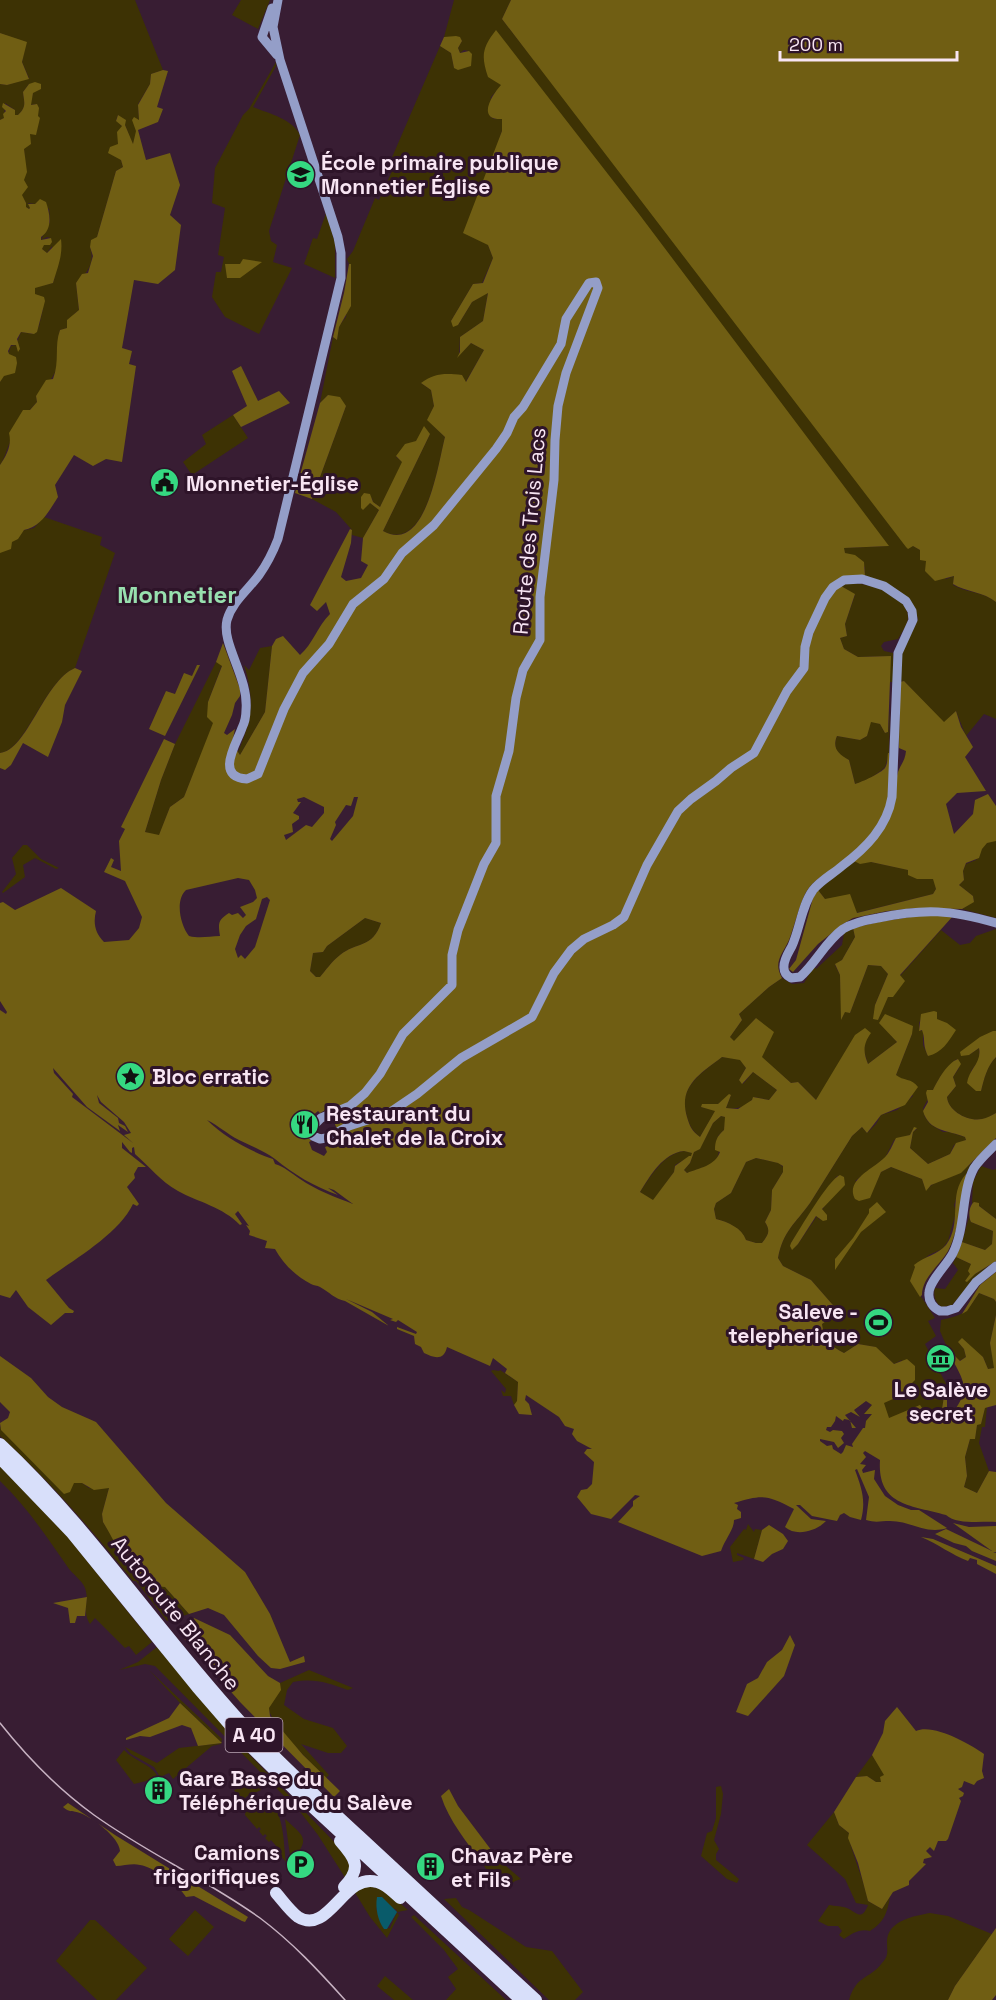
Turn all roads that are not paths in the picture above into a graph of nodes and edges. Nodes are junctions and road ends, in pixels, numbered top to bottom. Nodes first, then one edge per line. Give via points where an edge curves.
1 (277, 0) edge
2 (996, 922) edge
3 (996, 1144) edge
4 (996, 1266) edge
5 (0, 1444) edge
6 (0, 1458) edge
7 (282, 1778) junction
8 (347, 1889) junction
9 (276, 1893) dead end
10 (295, 1899) dead end
11 (468, 1951) junction
12 (521, 2000) edge
13 (536, 2000) edge

1 - 2 street, Route des Trois Lacs via 270,37 338,237 339,291 278,539 261,572 230,613 226,626 247,701 244,723 231,754 235,775 247,779 255,776 303,673 329,644 352,604 384,579 496,449 561,344 570,311 588,284 597,282 597,294 566,373 558,406 540,597 540,640 523,670 509,751 496,796 496,843 458,930 452,955 452,986 403,1034 365,1093 350,1106 326,1115 313,1126 312,1134 320,1139 396,1109 461,1058 532,1017 554,973 571,950 589,935 624,917 647,865 678,811 754,753 804,668 806,641 825,598 844,580 862,579 884,586 906,601 912,611 912,624 898,653 894,785 884,825 813,890 785,960 787,976 800,977 835,936 859,922 943,911
3 - 4 street via 971,1174 958,1240 930,1286 931,1304 940,1311 954,1309 976,1282
5 - 13 highway, Autoroute Blanche / A 40 via 83,1530 255,1737
6 - 7 highway, Autoroute Blanche / A 40 via 50,1508 214,1707
7 - 8 highway via 352,1857 355,1870
7 - 11 highway, Autoroute Blanche / A 40
8 - 9 highway via 322,1916 308,1920 297,1916
8 - 10 highway via 315,1913 300,1910
8 - 11 highway via 367,1881 382,1884
11 - 12 highway, Autoroute Blanche / A 40

